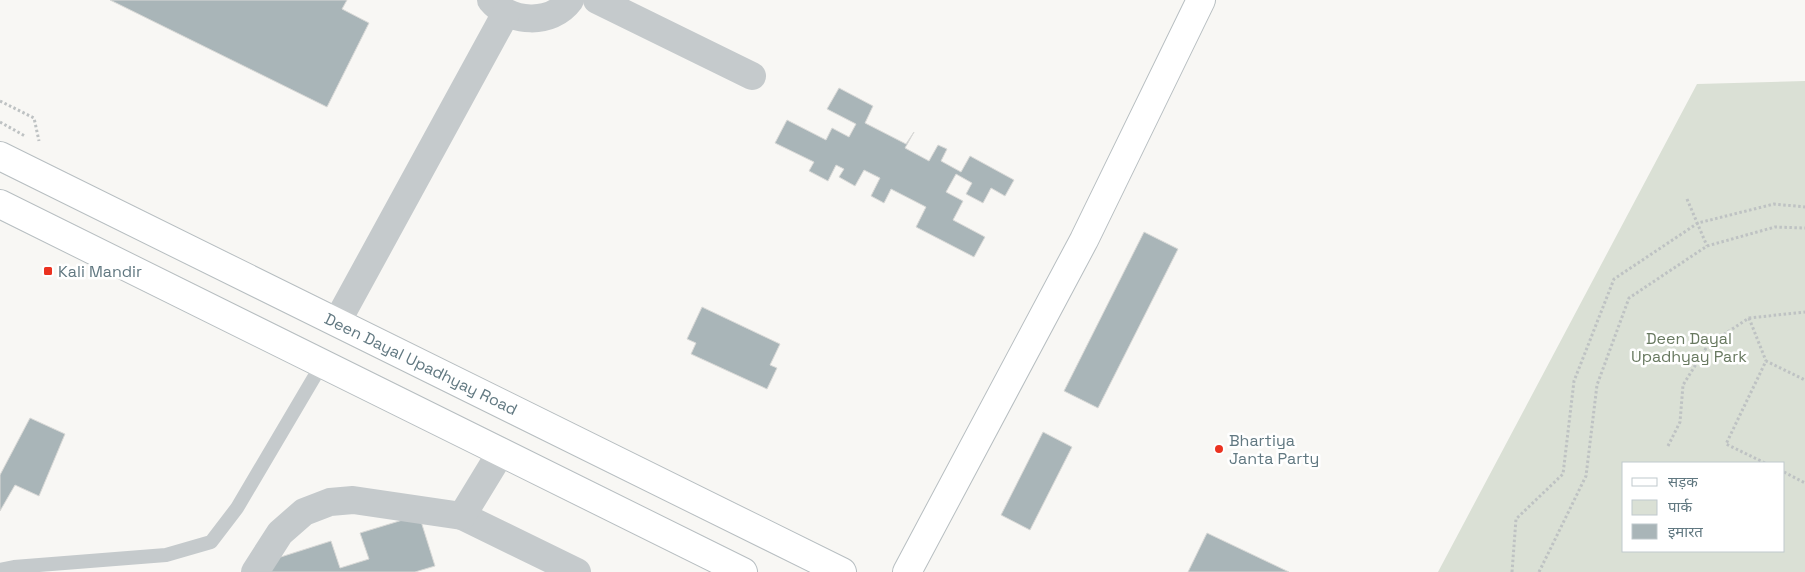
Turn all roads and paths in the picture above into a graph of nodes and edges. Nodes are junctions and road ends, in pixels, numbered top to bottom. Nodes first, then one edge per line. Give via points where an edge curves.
1 (570, 0) edge
2 (597, 0) edge
3 (1201, 0) edge
4 (498, 6) edge
5 (752, 76) dead end
6 (0, 101) edge
7 (0, 122) edge
8 (25, 136) dead end
9 (39, 142) dead end
10 (0, 156) edge
11 (1687, 198) dead end
12 (0, 204) edge
13 (1805, 207) edge
14 (1698, 224) junction
15 (1805, 228) edge
16 (1707, 246) junction
17 (1805, 312) edge
18 (1749, 318) junction
19 (337, 322) junction
20 (1766, 361) junction
21 (322, 364) junction
22 (1805, 380) edge
23 (1668, 446) dead end
24 (501, 452) junction
25 (1763, 462) edge
26 (1785, 473) edge
27 (1805, 483) edge
28 (462, 516) junction
29 (0, 570) edge
30 (256, 572) edge
31 (577, 572) edge
32 (743, 572) edge
33 (842, 572) edge
34 (907, 572) edge
35 (1512, 572) edge
36 (1538, 572) edge

1 - 4 street via 550,16 525,19
2 - 5 street
3 - 34 main road via 1084,240
4 - 19 street
6 - 9 path via 34,118
7 - 8 path
10 - 19 main road, Deen Dayal Upadhyay Road
11 - 14 path
12 - 21 main road
13 - 14 path via 1774,204
14 - 16 path
14 - 35 path via 1614,279 1574,381 1563,474 1516,519
15 - 16 path via 1775,227
16 - 36 path via 1629,298 1597,385 1586,476
17 - 18 path
18 - 20 path
18 - 23 path via 1708,345 1683,384 1680,422
19 - 33 main road, Deen Dayal Upadhyay Road
20 - 22 path
20 - 25 path via 1726,444
21 - 24 main road
21 - 29 lane via 237,508 211,542 166,555
24 - 28 street
24 - 32 main road
26 - 27 path
28 - 30 street via 353,500 330,502 304,512 280,533
28 - 31 street

